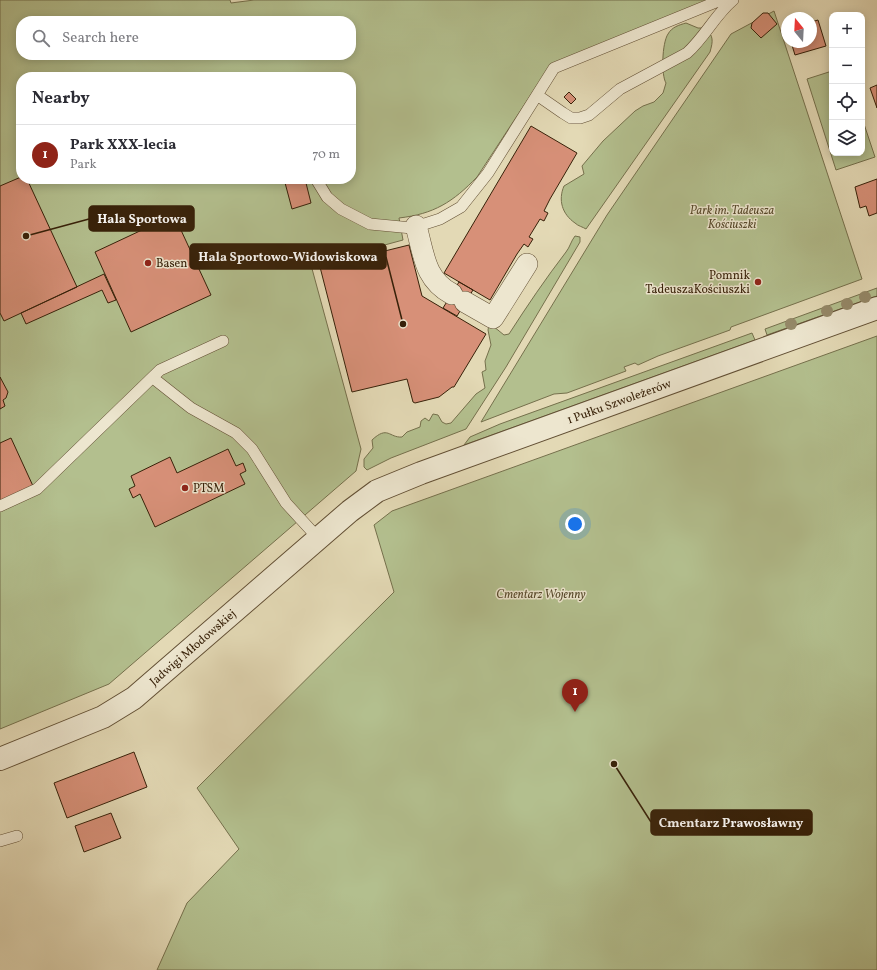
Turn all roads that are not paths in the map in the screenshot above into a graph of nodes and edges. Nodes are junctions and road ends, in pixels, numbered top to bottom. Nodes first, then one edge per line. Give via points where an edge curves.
1 (721, 0) edge
2 (733, 0) edge
3 (537, 95) junction
4 (319, 184) edge
5 (416, 226) junction
6 (527, 264) dead end
7 (877, 308) edge
8 (223, 341) dead end
9 (153, 378) junction
10 (364, 500) joint
11 (0, 506) edge
12 (318, 538) junction
13 (0, 759) edge
14 (16, 836) dead end
15 (0, 841) edge

1 - 3 lane via 554,68
2 - 3 lane via 687,53 620,89 589,115 571,118
3 - 5 lane via 488,173 461,208 440,220
4 - 5 lane via 327,198 355,218 378,225 412,228
5 - 6 street via 430,274 439,287 493,318
7 - 10 street, 1 Pułku Szwoleżerów via 408,478
8 - 9 lane via 160,370
9 - 11 lane via 37,489
9 - 12 lane via 191,408 236,433 252,449 286,504
10 - 12 street, Jadwigi Młodowskiej
12 - 13 street, Jadwigi Młodowskiej via 124,705 103,717
14 - 15 lane

